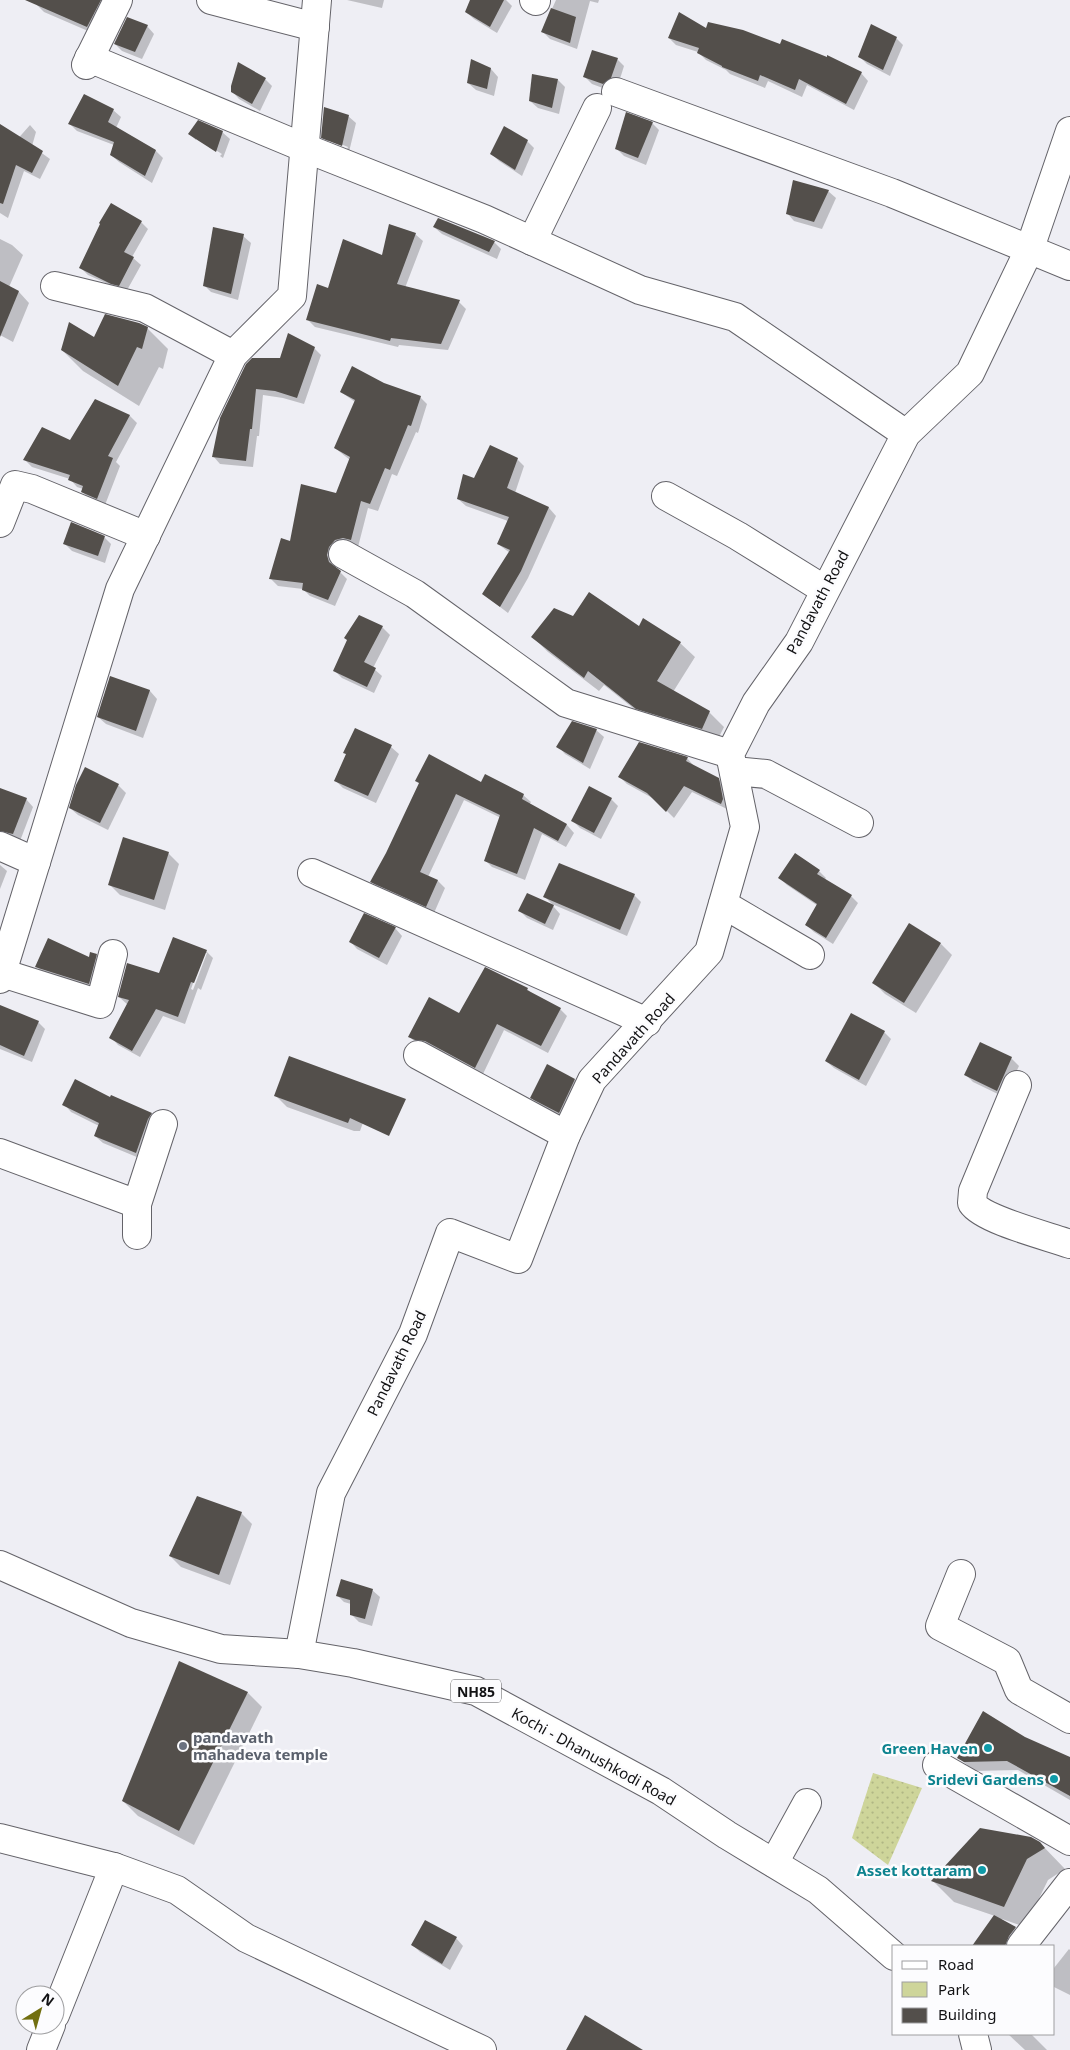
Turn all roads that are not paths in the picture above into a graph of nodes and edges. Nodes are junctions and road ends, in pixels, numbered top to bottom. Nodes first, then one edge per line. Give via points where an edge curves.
1 (118, 0) edge
2 (211, 0) edge
3 (317, 0) edge
4 (315, 27) junction
5 (1070, 131) edge
6 (305, 148) junction
7 (532, 241) junction
8 (1030, 248) junction
9 (1070, 266) edge
10 (55, 286) dead end
11 (233, 355) junction
12 (906, 434) junction
13 (666, 496) dead end
14 (0, 523) edge
15 (146, 536) junction
16 (343, 554) dead end
17 (825, 590) junction
18 (732, 763) junction
19 (859, 823) dead end
20 (0, 846) edge
21 (36, 862) junction
22 (312, 873) dead end
23 (723, 904) junction
24 (113, 954) dead end
25 (810, 955) dead end
26 (1, 976) edge
27 (647, 1022) junction
28 (418, 1055) dead end
29 (1017, 1085) dead end
30 (163, 1124) dead end
31 (566, 1135) junction
32 (0, 1153) edge
33 (137, 1204) junction
34 (138, 1235) dead end
35 (1070, 1244) edge
36 (0, 1564) edge
37 (961, 1574) dead end
38 (299, 1654) junction
39 (1070, 1719) edge
40 (937, 1765) dead end
41 (807, 1803) dead end
42 (0, 1838) edge
43 (1070, 1841) edge
44 (774, 1863) junction
45 (114, 1867) junction
46 (1070, 1883) edge
47 (1022, 1945) edge
48 (892, 1954) edge
49 (65, 1990) edge
50 (47, 2035) edge
51 (41, 2050) edge
52 (482, 2050) edge

1 - 6 main road via 88,61
2 - 4 main road
3 - 4 main road
4 - 6 main road
5 - 8 main road, Pandavath Road
6 - 7 main road
6 - 11 main road via 292,296
7 - 8 main road via 607,100 892,193
7 - 12 main road via 640,290 735,317
8 - 9 main road
8 - 12 main road, Pandavath Road via 970,373
10 - 11 main road via 145,308
11 - 15 main road
12 - 17 main road, Pandavath Road
13 - 17 main road
14 - 15 main road via 15,485
15 - 21 main road via 120,589
16 - 18 main road via 415,594 566,703
17 - 18 main road, Pandavath Road via 799,642 756,703
18 - 19 main road via 766,774
18 - 23 main road, Pandavath Road via 745,827
20 - 21 main road
21 - 26 main road
22 - 27 main road
23 - 25 main road
23 - 27 main road, Pandavath Road via 709,952
24 - 26 main road via 100,1004
27 - 31 main road, Pandavath Road via 592,1080
28 - 31 main road
29 - 35 main road via 973,1191 972,1203 988,1216
30 - 33 main road
31 - 38 main road, Pandavath Road via 518,1258 450,1233 413,1334 331,1493
32 - 33 main road
33 - 34 main road
36 - 38 main road, Kochi - Dhanushkodi Road / NH85 via 131,1623 221,1649
37 - 39 main road via 940,1626 1007,1660 1020,1690
38 - 44 main road, Kochi - Dhanushkodi Road / NH85 via 476,1691 660,1791
40 - 43 main road
41 - 44 main road
42 - 45 main road
44 - 48 main road, Kochi - Dhanushkodi Road / NH85 via 818,1890
45 - 49 main road
45 - 52 main road via 177,1890 246,1938
46 - 47 main road
50 - 51 main road

